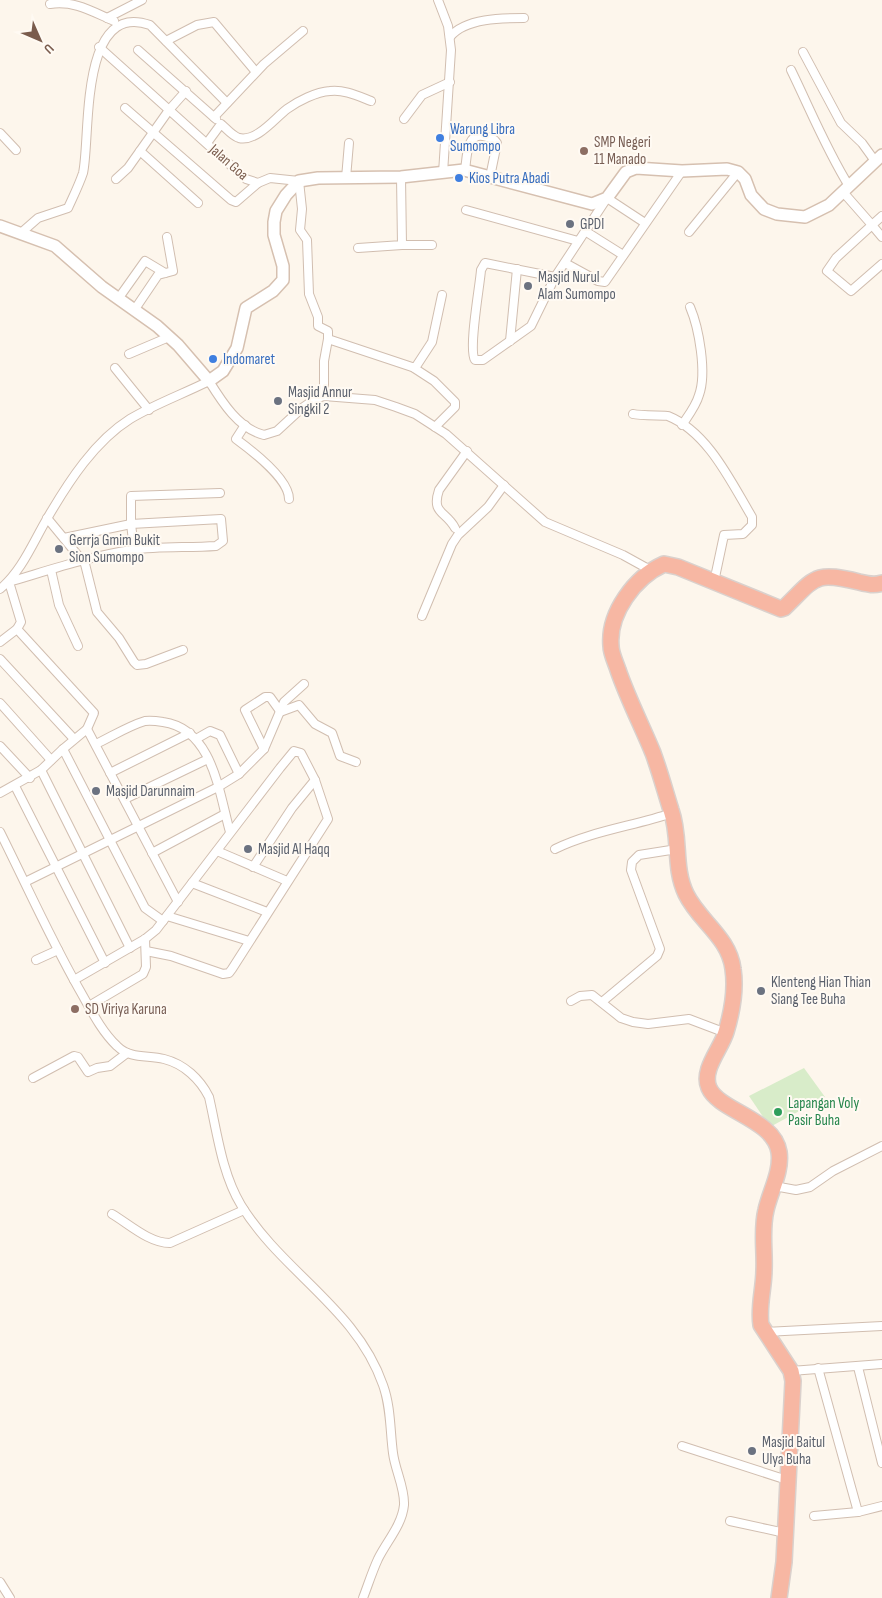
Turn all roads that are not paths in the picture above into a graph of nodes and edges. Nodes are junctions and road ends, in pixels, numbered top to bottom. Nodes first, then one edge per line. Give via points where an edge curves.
1 (142, 0) edge
2 (438, 0) edge
3 (50, 4) dead end
4 (524, 18) dead end
5 (111, 20) junction
6 (303, 31) dead end
7 (450, 37) junction
8 (166, 41) junction
9 (99, 47) junction
10 (138, 50) dead end
11 (803, 52) dead end
12 (791, 70) dead end
13 (256, 72) junction
14 (450, 82) junction
15 (186, 91) junction
16 (371, 101) dead end
17 (227, 103) junction
18 (125, 108) dead end
19 (169, 110) junction
20 (214, 117) junction
21 (404, 119) dead end
22 (221, 124) junction
23 (153, 132) junction
24 (0, 133) edge
25 (349, 142) dead end
26 (207, 143) junction
27 (16, 150) dead end
28 (140, 151) junction
29 (878, 158) edge
30 (464, 170) junction
31 (682, 171) junction
32 (738, 172) junction
33 (443, 173) junction
34 (401, 177) junction
35 (490, 177) junction
36 (346, 178) junction
37 (116, 179) dead end
38 (299, 181) junction
39 (258, 183) junction
40 (846, 189) junction
41 (607, 198) junction
42 (198, 203) dead end
43 (466, 210) dead end
44 (882, 216) edge
45 (645, 223) junction
46 (872, 225) junction
47 (0, 226) edge
48 (585, 231) junction
49 (22, 232) junction
50 (688, 232) dead end
51 (882, 236) edge
52 (167, 238) dead end
53 (578, 242) junction
54 (402, 245) junction
55 (432, 245) dead end
56 (358, 248) dead end
57 (623, 255) junction
58 (565, 263) junction
59 (882, 264) edge
60 (517, 269) junction
61 (166, 274) junction
62 (555, 277) junction
63 (442, 295) dead end
64 (118, 298) junction
65 (690, 307) dead end
66 (135, 309) junction
67 (169, 337) junction
68 (328, 338) junction
69 (510, 342) junction
70 (129, 354) dead end
71 (115, 368) dead end
72 (414, 368) junction
73 (209, 381) junction
74 (324, 396) junction
75 (149, 410) junction
76 (633, 414) dead end
77 (244, 425) junction
78 (682, 425) junction
79 (435, 427) junction
80 (467, 451) junction
81 (504, 485) junction
82 (220, 493) dead end
83 (289, 499) dead end
84 (47, 518) junction
85 (131, 524) junction
86 (455, 528) dead end
87 (64, 538) junction
88 (134, 550) junction
89 (82, 560) junction
90 (51, 570) junction
91 (652, 571) junction
92 (714, 582) junction
93 (882, 583) edge
94 (3, 585) edge
95 (422, 616) dead end
96 (17, 629) junction
97 (0, 642) edge
98 (78, 646) dead end
99 (183, 650) dead end
100 (0, 659) edge
101 (304, 684) dead end
102 (0, 703) edge
103 (280, 712) junction
104 (87, 729) junction
105 (190, 733) junction
106 (74, 739) junction
107 (196, 739) junction
108 (96, 744) junction
109 (0, 746) edge
110 (63, 749) junction
111 (264, 749) junction
112 (208, 759) junction
113 (51, 760) junction
114 (356, 762) dead end
115 (41, 770) junction
116 (110, 773) junction
117 (239, 774) junction
118 (30, 778) junction
119 (315, 780) junction
120 (15, 786) junction
121 (218, 787) junction
122 (0, 793) edge
123 (125, 799) junction
124 (672, 813) junction
125 (225, 814) junction
126 (137, 825) junction
127 (0, 832) edge
128 (230, 832) junction
129 (111, 840) junction
130 (555, 849) dead end
131 (677, 849) junction
132 (217, 851) junction
133 (152, 853) junction
134 (84, 854) junction
135 (56, 867) junction
136 (253, 867) junction
137 (287, 881) junction
138 (25, 882) junction
139 (192, 883) junction
140 (178, 902) junction
141 (267, 912) junction
142 (165, 919) junction
143 (145, 939) junction
144 (249, 941) junction
145 (130, 948) junction
146 (58, 950) junction
147 (146, 951) junction
148 (36, 960) dead end
149 (105, 963) junction
150 (74, 980) junction
151 (571, 1001) dead end
152 (602, 1002) junction
153 (89, 1006) junction
154 (726, 1033) junction
155 (127, 1053) junction
156 (33, 1078) dead end
157 (882, 1146) edge
158 (774, 1186) junction
159 (244, 1210) junction
160 (112, 1214) dead end
161 (882, 1326) edge
162 (765, 1332) junction
163 (882, 1364) edge
164 (858, 1367) junction
165 (818, 1368) junction
166 (791, 1371) junction
167 (682, 1446) dead end
168 (882, 1464) edge
169 (787, 1480) junction
170 (882, 1506) edge
171 (858, 1512) junction
172 (814, 1516) dead end
173 (730, 1521) dead end
174 (785, 1533) junction
175 (0, 1582) edge
176 (0, 1597) edge
177 (10, 1597) edge
178 (363, 1598) edge
179 (779, 1598) edge

1 - 5 street
2 - 7 street
3 - 5 street via 68,2
4 - 7 street via 474,24
5 - 8 street via 143,21
5 - 9 street
6 - 13 street
7 - 14 street
8 - 13 street via 197,25 214,22
8 - 17 street
9 - 19 street, Jalan Goa
9 - 49 street via 86,119 82,173 68,208 38,218
10 - 15 street
11 - 29 street via 841,123
12 - 40 street
13 - 17 street
14 - 21 street via 424,94
14 - 33 street
15 - 19 street
15 - 20 street
16 - 22 street via 340,91 322,92 294,104 260,132 241,138
17 - 20 street
18 - 23 street
19 - 23 street
19 - 26 street, Jalan Goa
20 - 22 street
22 - 26 street
23 - 28 street
23 - 39 street via 231,200 240,200
24 - 27 street
25 - 36 street
26 - 39 street, Jalan Goa via 246,179
28 - 37 street
28 - 42 street
29 - 40 street
30 - 33 street
30 - 35 street
30 - 35 street via 469,144 478,135 485,136 497,143
31 - 32 street via 727,169
31 - 41 street via 636,168 626,172
31 - 45 street
32 - 40 street via 758,205 790,217 805,217 824,210
32 - 50 street
33 - 34 street
34 - 36 street
34 - 54 street
35 - 41 street via 592,204
36 - 38 street
38 - 39 street, Jalan Goa via 270,178
38 - 68 street via 300,230 307,240 309,294 318,326 328,331
38 - 73 street via 276,210 274,222 283,280 274,291 246,308 236,348 223,371
40 - 46 street
41 - 45 street
41 - 48 street
43 - 53 street
44 - 46 street
45 - 57 street
46 - 51 street
46 - 59 street via 836,258 827,271 851,291
47 - 49 street
48 - 53 street
48 - 57 street
49 - 64 street via 55,246
52 - 61 street via 174,270
53 - 58 street
54 - 55 street
54 - 56 street
57 - 58 street via 602,283
58 - 62 street
60 - 62 street
60 - 69 street
60 - 69 street via 490,262 484,265 472,354 475,360 483,360
61 - 64 street via 145,260
61 - 66 street via 158,275
62 - 69 street via 531,326
63 - 72 street via 432,342
64 - 66 street
65 - 78 street via 699,343 701,386 699,397
66 - 67 street
67 - 70 street
67 - 73 street
68 - 72 street
68 - 74 street
71 - 75 street
72 - 79 street via 434,381 455,402
73 - 75 street
73 - 77 street via 227,408
74 - 77 street via 315,399 270,434 259,434
74 - 79 street via 375,400 415,414
75 - 84 street via 120,426 95,450 70,481
76 - 78 street via 666,416
77 - 83 street via 236,439 282,481 289,492
78 - 92 street via 707,447 753,518 751,527 743,534 724,535
79 - 80 street
80 - 81 street
80 - 86 street via 437,497 438,510
81 - 91 street via 545,522
81 - 95 street via 488,507 452,544
82 - 85 street via 134,495 130,499
84 - 87 street
84 - 94 street via 29,552
85 - 87 street
85 - 88 street
85 - 88 street via 221,519 223,541 216,546
87 - 89 street
88 - 89 street
89 - 90 street
89 - 99 street via 97,612 137,665
90 - 94 street
90 - 98 street via 59,605
91 - 92 highway via 664,564 672,565
91 - 124 highway via 635,586 615,617 611,647 654,756
92 - 93 highway via 781,609 822,576 870,585
94 - 96 street via 21,617
96 - 97 street
96 - 104 street via 94,713
100 - 106 street
101 - 103 street via 287,698
102 - 113 street
103 - 111 street
103 - 111 street via 270,697 245,710
103 - 114 street via 299,705 315,724 332,733 340,756
104 - 106 street
104 - 108 street
105 - 107 street
105 - 108 street via 176,725 147,721
105 - 116 street
106 - 110 street
107 - 112 street
107 - 117 street via 210,731 218,734
108 - 116 street
109 - 118 street
110 - 113 street
110 - 129 street
111 - 117 street
112 - 121 street
112 - 123 street
113 - 115 street
115 - 118 street
115 - 134 street
116 - 123 street
117 - 121 street
118 - 120 street
119 - 128 street via 303,755 294,751
119 - 136 street
119 - 137 street via 328,820
120 - 122 street
120 - 135 street
121 - 125 street
121 - 126 street
123 - 126 street
124 - 130 street via 591,835
124 - 131 highway
125 - 128 street
125 - 133 street
126 - 129 street
126 - 133 street
127 - 138 street
128 - 132 street
129 - 134 street
129 - 142 street via 145,908
131 - 152 street via 639,855 632,862 631,870 660,949 657,956
131 - 154 highway via 677,864 685,891 694,908 721,939 732,962 733,992
132 - 136 street
132 - 139 street
133 - 140 street
134 - 135 street
134 - 145 street
135 - 138 street
135 - 149 street
136 - 137 street
137 - 141 street
138 - 146 street
139 - 140 street
139 - 141 street
140 - 142 street
141 - 144 street
142 - 143 street
142 - 144 street
143 - 145 street
143 - 147 street
144 - 147 street via 226,974
145 - 149 street
146 - 148 street
146 - 150 street
147 - 153 street via 146,967 142,974
149 - 150 street
150 - 153 street
151 - 152 street via 592,995
152 - 154 street via 621,1018 633,1022 648,1024 690,1020
153 - 155 street via 116,1045
154 - 158 highway via 708,1071 708,1085 715,1096 771,1134 780,1160
155 - 156 street via 110,1066 88,1072 78,1056 74,1056
155 - 159 street via 180,1065 203,1085 232,1188
157 - 158 street via 805,1188 796,1190
158 - 162 highway via 763,1235 760,1316
159 - 160 street via 170,1243 151,1238
159 - 178 street via 294,1270 327,1298 358,1334 384,1387 393,1455 404,1503 401,1518 372,1572
161 - 162 street
162 - 166 highway
163 - 164 street
164 - 165 street
164 - 168 street
165 - 166 street
165 - 171 street
166 - 169 highway via 794,1392
167 - 169 street
169 - 174 highway
170 - 171 street
171 - 172 street
173 - 174 street
174 - 179 highway
175 - 177 street
176 - 177 street

